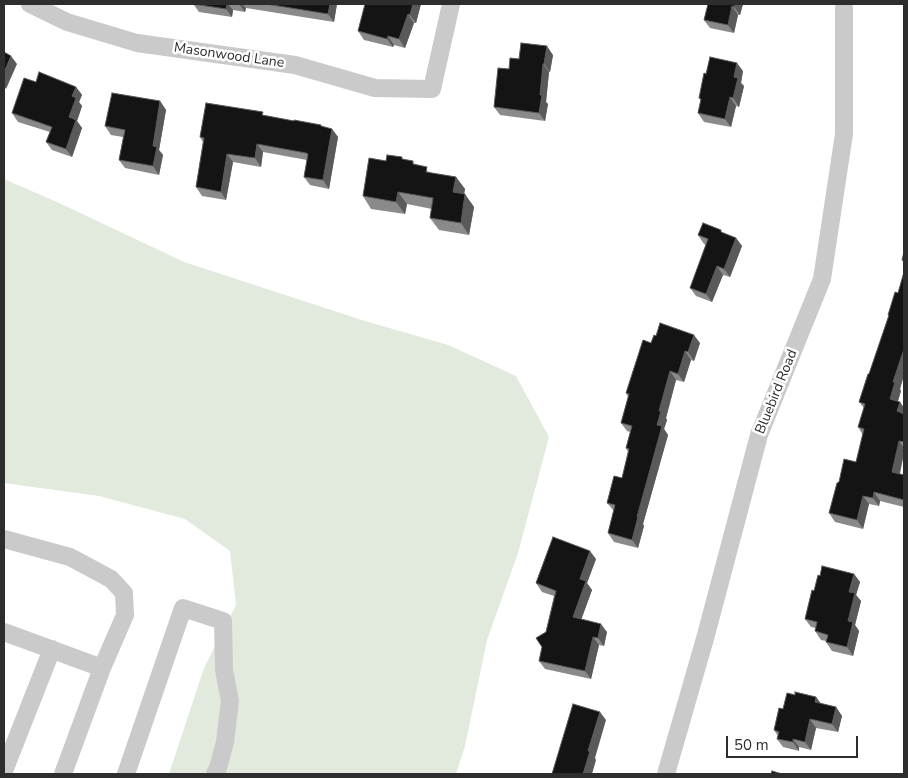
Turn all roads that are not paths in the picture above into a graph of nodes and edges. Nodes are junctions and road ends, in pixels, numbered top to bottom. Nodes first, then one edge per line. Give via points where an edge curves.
1 (30, 4) edge
2 (451, 4) edge
3 (844, 4) edge
4 (4, 539) edge
5 (4, 632) edge
6 (52, 650) junction
7 (102, 668) junction
8 (4, 771) edge
9 (63, 774) edge
10 (126, 774) edge
11 (215, 774) edge
12 (666, 774) edge

1 - 2 street, Masonwood Lane via 67,22 138,43 295,65 374,88 432,89
3 - 12 street, Bluebird Road via 844,134 822,279 759,435
4 - 7 street via 70,557 111,579 124,593 125,615
5 - 6 street
6 - 7 street
6 - 8 street
7 - 9 street
10 - 11 street via 183,608 223,620 224,670 230,701 225,742

